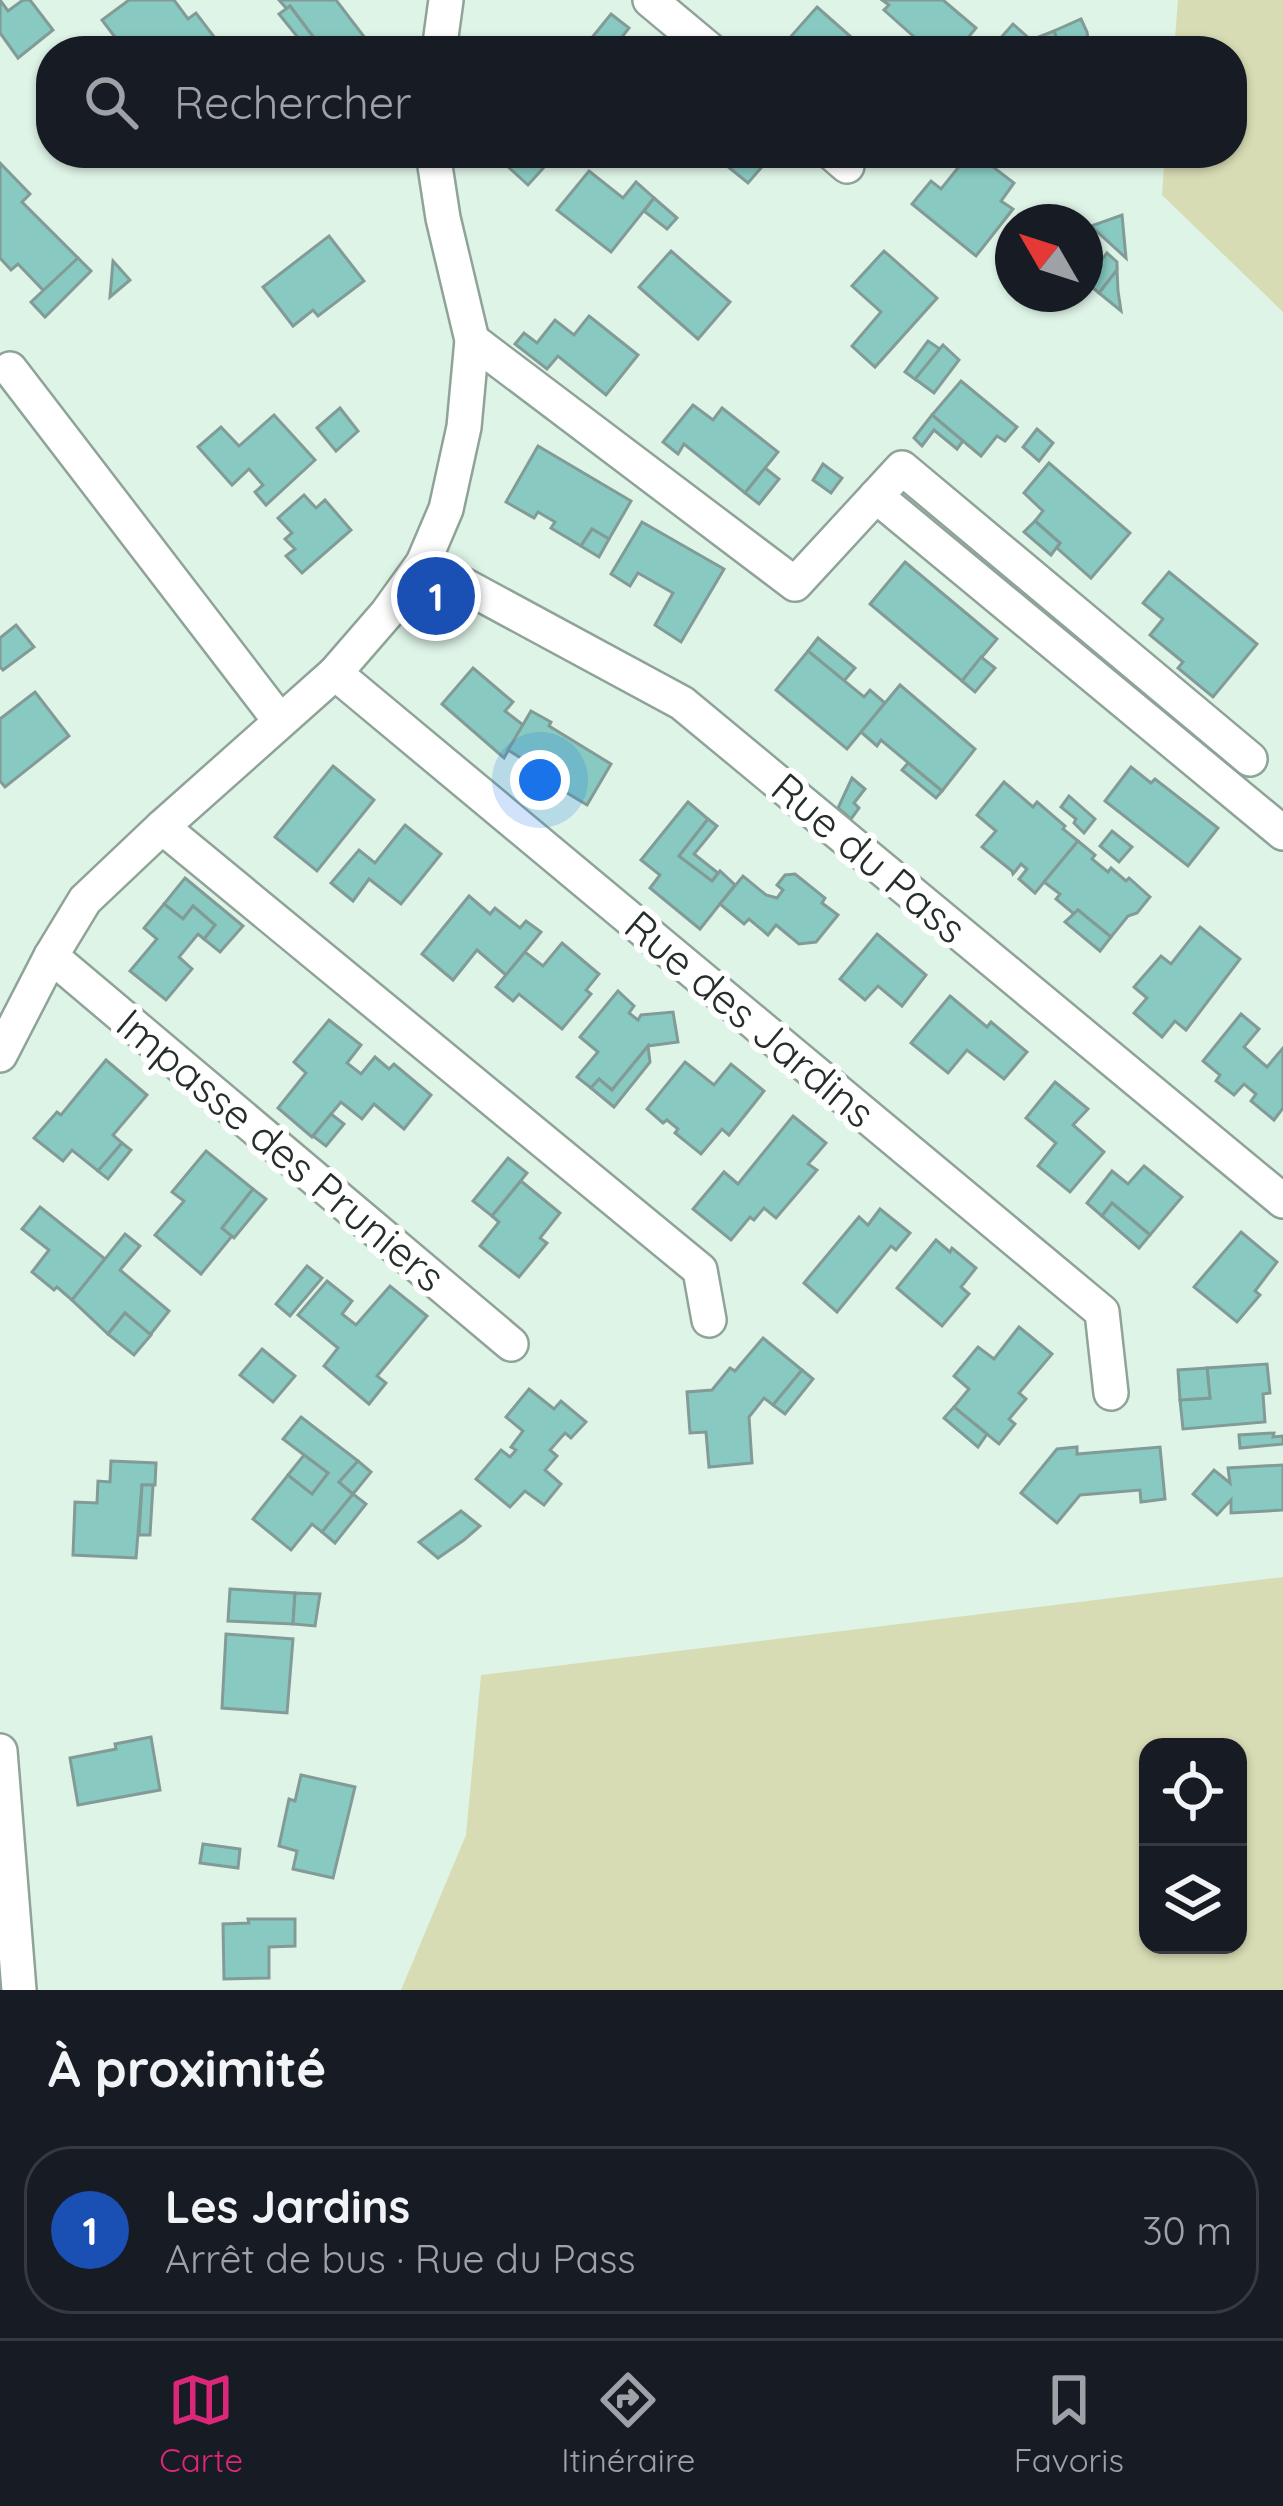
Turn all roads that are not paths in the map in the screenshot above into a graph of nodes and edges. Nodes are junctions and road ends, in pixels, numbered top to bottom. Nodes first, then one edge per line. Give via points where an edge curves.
1 (446, 0) edge
2 (650, 0) edge
3 (441, 36) edge
4 (693, 36) edge
5 (435, 168) edge
6 (472, 340) junction
7 (10, 369) dead end
8 (876, 496) junction
9 (424, 563) junction
10 (335, 673) junction
11 (280, 721) junction
12 (1250, 759) dead end
13 (161, 827) junction
14 (1283, 832) edge
15 (52, 956) junction
16 (0, 1055) edge
17 (1283, 1201) edge
18 (709, 1319) dead end
19 (511, 1344) dead end
20 (1111, 1393) dead end
21 (0, 1750) edge
22 (19, 1990) edge

1 - 3 street
2 - 4 street
5 - 6 street
6 - 8 street via 795,584
6 - 9 street via 464,427
7 - 11 street
8 - 12 street via 902,468
8 - 14 street
9 - 10 street
9 - 17 street, Rue du Pass via 682,703
10 - 11 street
10 - 20 street, Rue des Jardins via 1102,1312
11 - 13 street
13 - 15 street via 85,901
13 - 18 street via 700,1270
15 - 16 street
15 - 19 street, Impasse des Pruniers
21 - 22 street

